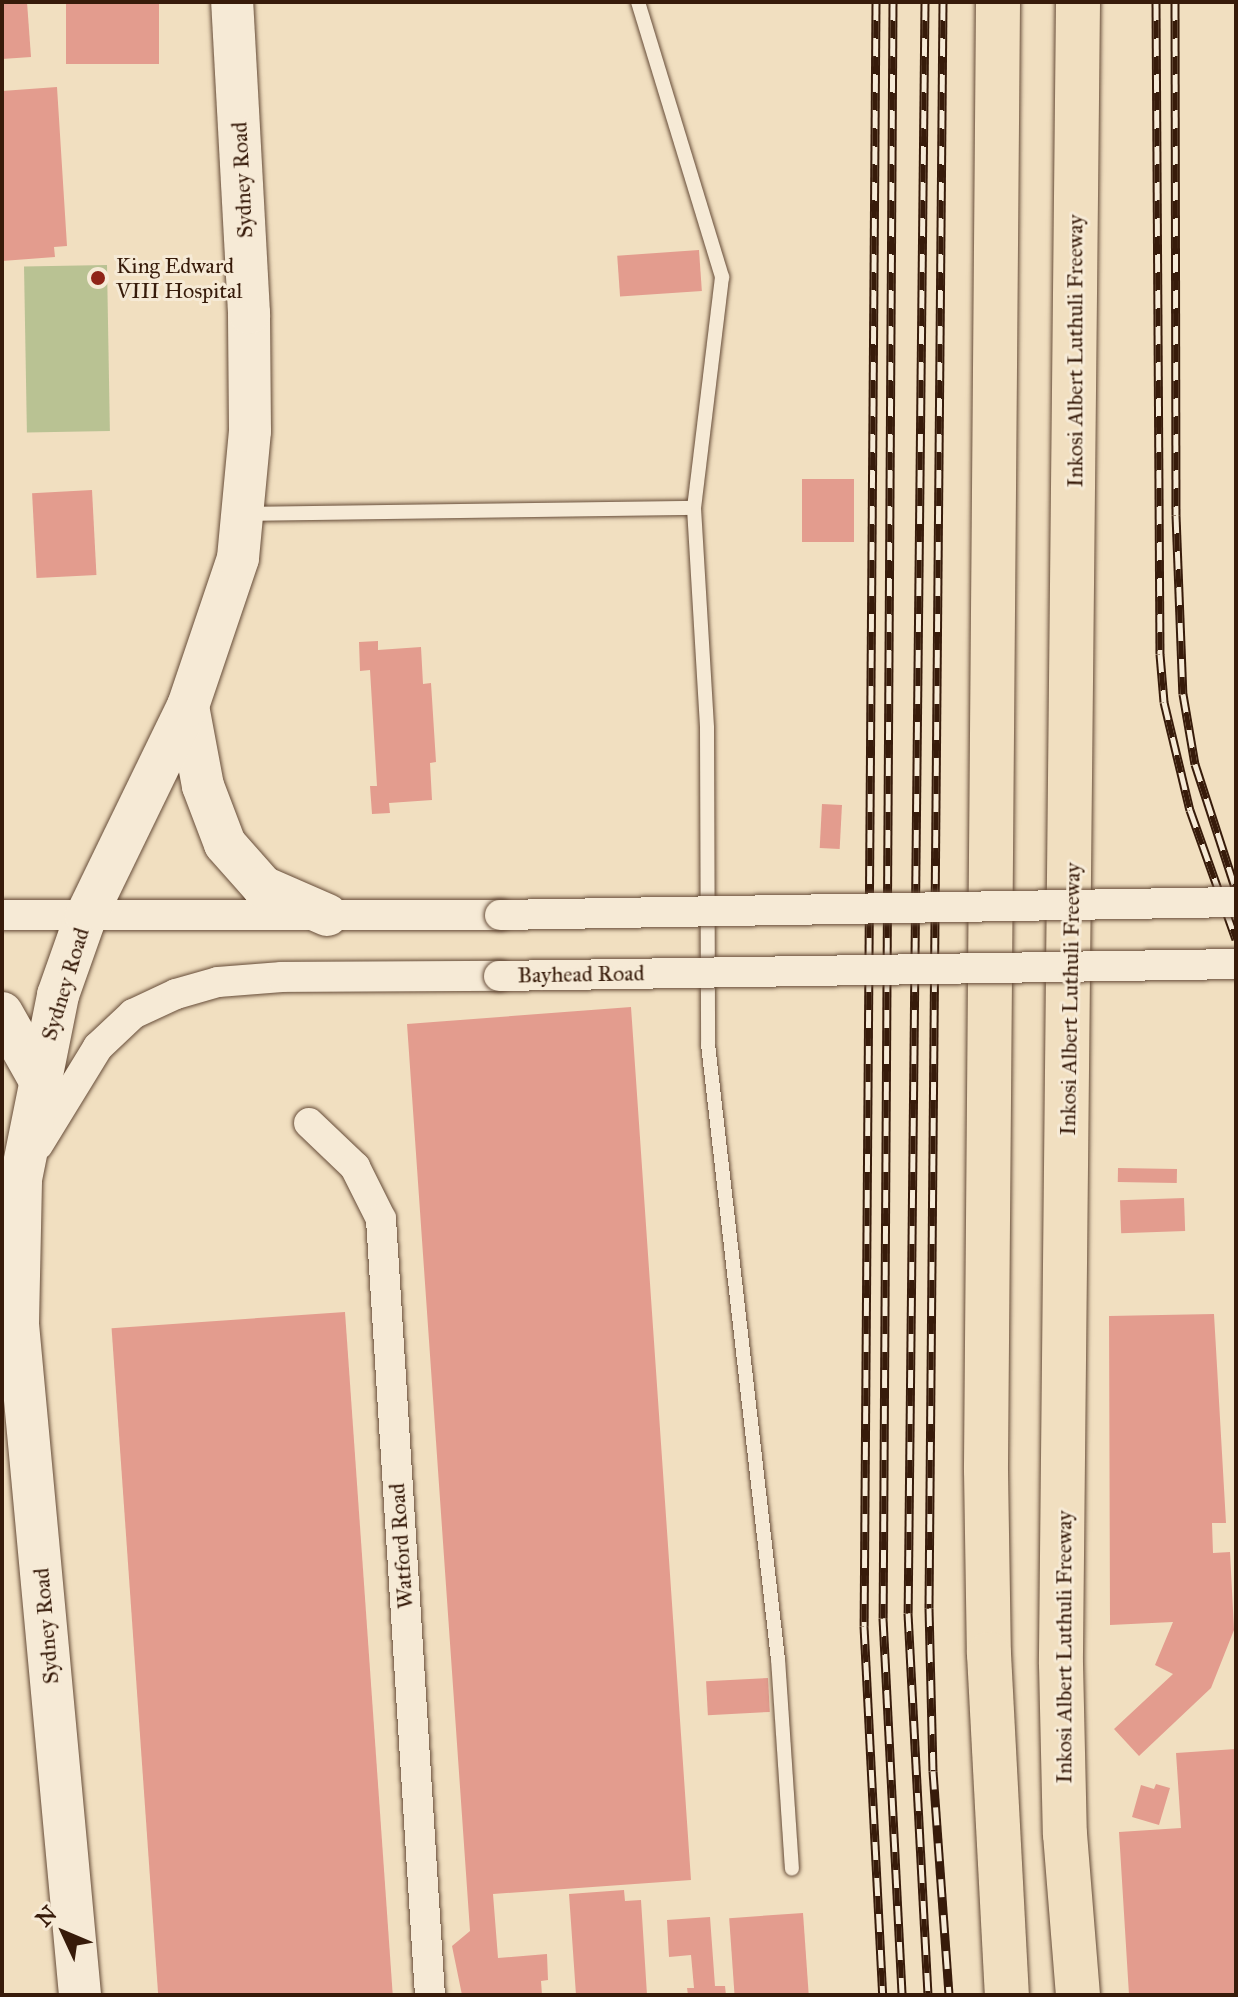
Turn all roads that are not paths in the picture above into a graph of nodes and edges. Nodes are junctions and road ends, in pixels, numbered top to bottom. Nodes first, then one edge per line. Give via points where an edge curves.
1 (232, 2) edge
2 (638, 2) edge
3 (998, 2) edge
4 (1078, 2) edge
5 (694, 508) junction
6 (245, 514) junction
7 (188, 706) junction
8 (1236, 902) edge
9 (2, 915) edge
10 (327, 915) junction
11 (86, 916) junction
12 (1236, 964) edge
13 (2, 1013) edge
14 (38, 1077) junction
15 (309, 1123) dead end
16 (21, 1179) junction
17 (10, 1325) edge
18 (792, 1869) dead end
19 (80, 1995) edge
20 (430, 1995) edge
21 (1007, 1995) edge
22 (1078, 1995) edge

1 - 6 main road, Sydney Road via 249,313
2 - 5 lane via 722,277
3 - 21 highway via 986,1470 993,1761
4 - 22 highway, Inkosi Albert Luthuli Freeway via 1061,1664 1065,1834
5 - 6 lane
5 - 18 lane via 707,728 708,1044 778,1659
6 - 7 main road, Sydney Road via 232,587
7 - 10 main road via 203,786 225,844 263,887
7 - 11 main road, Sydney Road
8 - 10 street, bridge
9 - 11 street
10 - 11 street
11 - 14 main road, Sydney Road via 58,995
12 - 16 street, Bayhead Road, bridge via 218,982 150,1004 114,1031 93,1055
13 - 14 main road
14 - 16 main road, Sydney Road
15 - 20 street, Watford Road via 355,1167 381,1219
16 - 17 main road, Sydney Road
17 - 19 main road, Sydney Road

